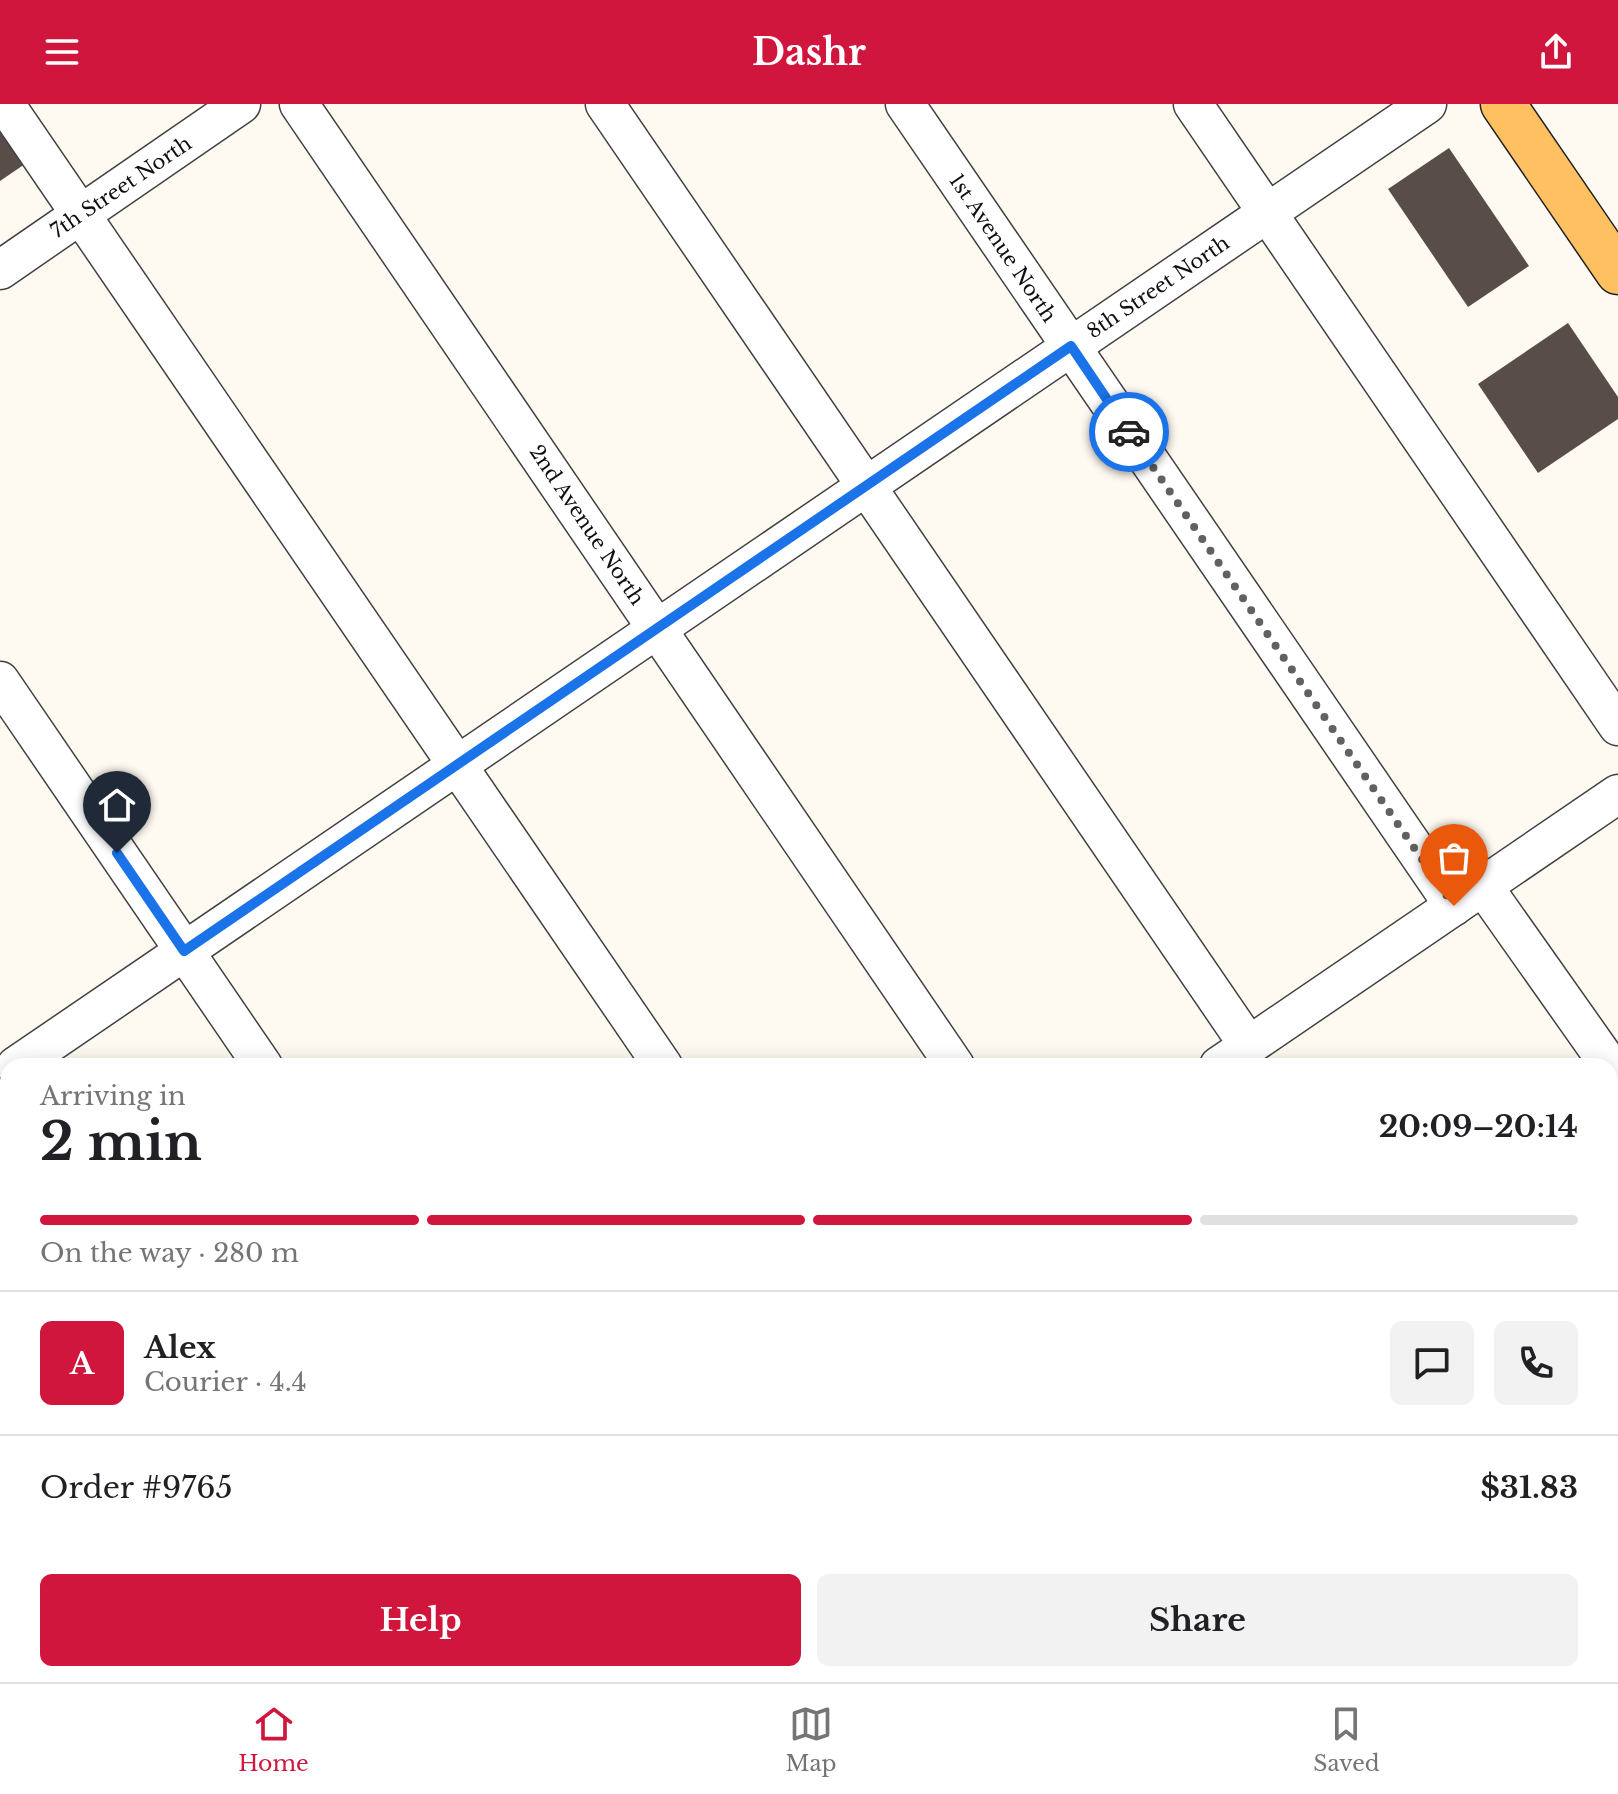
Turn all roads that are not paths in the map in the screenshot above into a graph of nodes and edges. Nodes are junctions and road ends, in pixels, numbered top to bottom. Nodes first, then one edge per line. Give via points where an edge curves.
1 (5, 104) edge
2 (241, 104) edge
3 (299, 104) edge
4 (605, 104) edge
5 (905, 104) edge
6 (1193, 104) edge
7 (1427, 104) edge
8 (1503, 104) edge
9 (1267, 213) junction
10 (80, 215) junction
11 (0, 270) edge
12 (1618, 272) edge
13 (1071, 346) junction
14 (866, 486) junction
15 (657, 629) junction
16 (0, 681) edge
17 (1618, 726) edge
18 (457, 765) junction
19 (1618, 794) edge
20 (1468, 896) junction
21 (184, 951) junction
22 (1234, 1056) edge
23 (28, 1058) edge
24 (258, 1058) edge
25 (658, 1058) edge
26 (950, 1058) edge
27 (1603, 1058) edge

1 - 10 street
2 - 10 street, 7th Street North
3 - 15 street, 2nd Avenue North
4 - 14 street
5 - 13 street, 1st Avenue North
6 - 9 street
7 - 9 street, 8th Street North
8 - 12 main road
9 - 13 street, 8th Street North
9 - 17 street
10 - 11 street, 7th Street North
10 - 18 street
13 - 14 street, 8th Street North
13 - 20 street, 1st Avenue North
14 - 15 street, 8th Street North
14 - 22 street
15 - 18 street, 8th Street North
15 - 26 street, 2nd Avenue North
16 - 21 street
18 - 21 street, 8th Street North
18 - 25 street
19 - 20 street
20 - 22 street
20 - 27 street, 1st Avenue North
21 - 23 street, 8th Street North
21 - 24 street

